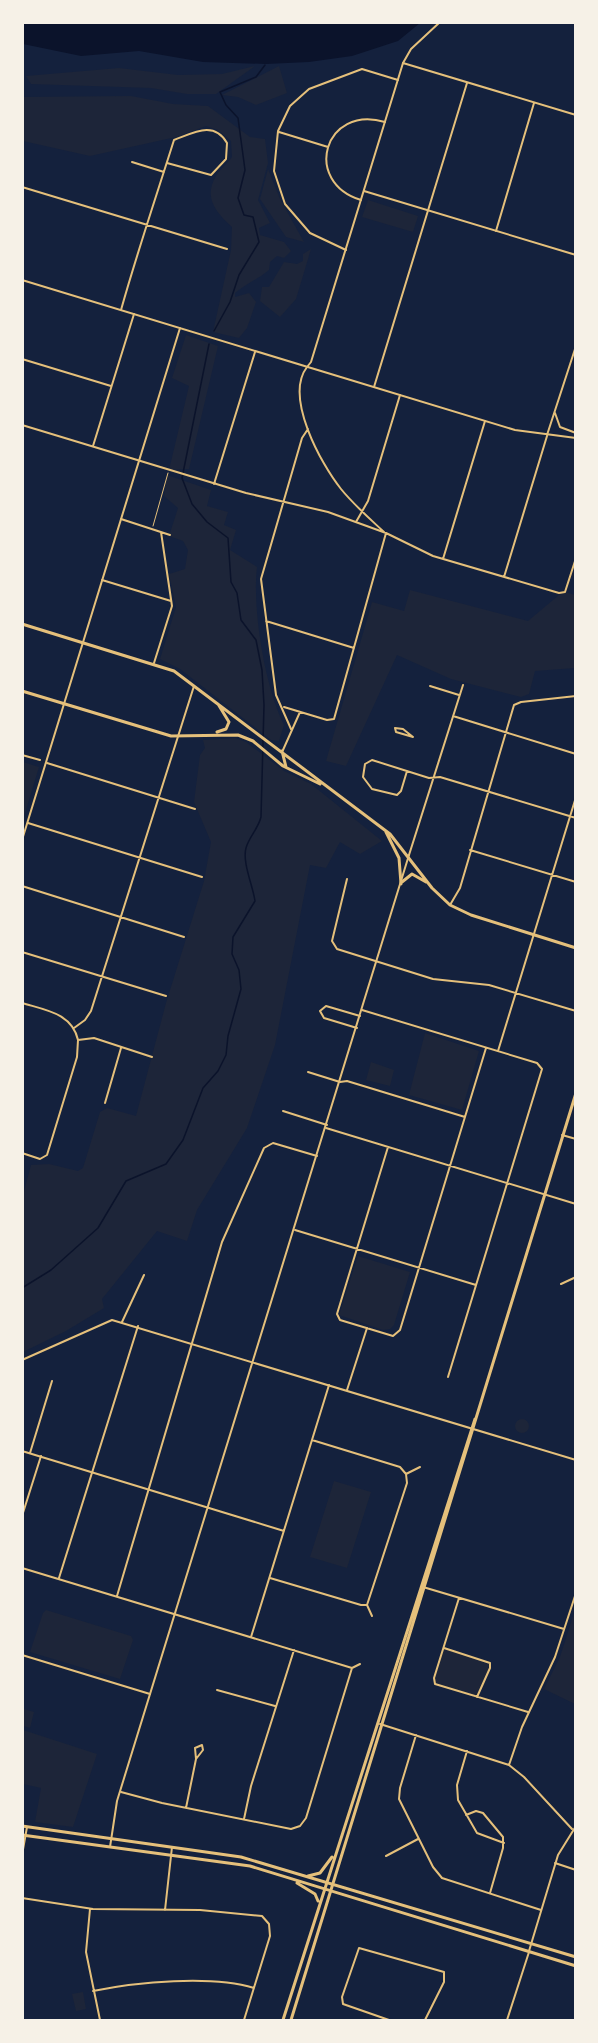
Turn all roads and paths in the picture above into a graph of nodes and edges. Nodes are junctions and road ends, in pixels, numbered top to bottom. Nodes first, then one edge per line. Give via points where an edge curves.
1 (440, 22) edge
2 (403, 63) junction
3 (398, 80) junction
4 (467, 83) junction
5 (534, 103) junction
6 (576, 115) edge
7 (385, 122) junction
8 (278, 131) junction
9 (328, 147) junction
10 (132, 162) dead end
11 (166, 163) junction
12 (164, 172) junction
13 (22, 187) edge
14 (364, 191) junction
15 (361, 200) junction
16 (428, 210) junction
17 (147, 225) junction
18 (496, 231) junction
19 (227, 249) dead end
20 (346, 250) junction
21 (576, 255) edge
22 (22, 280) edge
23 (121, 310) junction
24 (134, 314) junction
25 (180, 328) junction
26 (576, 346) edge
27 (255, 351) junction
28 (22, 359) edge
29 (307, 367) junction
30 (111, 386) junction
31 (374, 387) junction
32 (400, 395) junction
33 (555, 413) junction
34 (485, 421) junction
35 (22, 425) edge
36 (308, 429) junction
37 (576, 433) edge
38 (547, 436) junction
39 (576, 438) edge
40 (93, 446) junction
41 (139, 460) junction
42 (168, 473) dead end
43 (214, 484) junction
44 (283, 501) junction
45 (362, 512) junction
46 (121, 519) junction
47 (356, 522) junction
48 (153, 526) dead end
49 (161, 532) junction
50 (386, 533) junction
51 (170, 535) dead end
52 (576, 558) edge
53 (443, 559) junction
54 (504, 577) junction
55 (102, 580) junction
56 (172, 602) junction
57 (266, 621) junction
58 (22, 624) edge
59 (83, 642) junction
60 (354, 648) junction
61 (154, 663) junction
62 (194, 685) junction
63 (463, 685) dead end
64 (430, 686) dead end
65 (22, 691) edge
66 (459, 695) junction
67 (576, 696) edge
68 (215, 700) junction
69 (64, 703) junction
70 (282, 706) junction
71 (300, 712) junction
72 (453, 716) junction
73 (291, 729) junction
74 (506, 732) junction
75 (213, 734) junction
76 (176, 737) junction
77 (413, 737) joint
78 (282, 751) junction
79 (576, 753) edge
80 (22, 755) edge
81 (269, 755) junction
82 (40, 760) dead end
83 (46, 763) junction
84 (291, 770) junction
85 (407, 771) junction
86 (434, 777) junction
87 (324, 786) junction
88 (488, 791) junction
89 (158, 797) junction
90 (576, 797) edge
91 (195, 809) dead end
92 (570, 816) junction
93 (576, 818) edge
94 (28, 823) junction
95 (385, 831) junction
96 (22, 840) edge
97 (470, 850) junction
98 (409, 855) junction
99 (139, 857) junction
100 (552, 875) junction
101 (202, 877) dead end
102 (347, 879) dead end
103 (576, 882) edge
104 (428, 883) junction
105 (401, 884) junction
106 (22, 886) edge
107 (450, 904) junction
108 (120, 917) junction
109 (533, 934) junction
110 (184, 937) dead end
111 (576, 948) edge
112 (22, 952) edge
113 (377, 962) junction
114 (102, 977) junction
115 (516, 993) junction
116 (166, 996) dead end
117 (23, 1004) edge
118 (362, 1010) junction
119 (576, 1011) edge
120 (360, 1016) junction
121 (74, 1028) junction
122 (357, 1028) junction
123 (78, 1040) junction
124 (122, 1047) junction
125 (486, 1048) junction
126 (498, 1051) junction
127 (152, 1056) dead end
128 (308, 1072) dead end
129 (340, 1082) junction
130 (576, 1093) edge
131 (105, 1103) dead end
132 (283, 1111) dead end
133 (465, 1117) junction
134 (327, 1126) junction
135 (562, 1135) junction
136 (576, 1139) edge
137 (388, 1147) junction
138 (22, 1153) edge
139 (317, 1156) junction
140 (450, 1166) junction
141 (508, 1183) junction
142 (544, 1194) junction
143 (576, 1204) edge
144 (295, 1230) junction
145 (357, 1248) junction
146 (419, 1268) junction
147 (144, 1275) dead end
148 (576, 1277) edge
149 (561, 1284) dead end
150 (476, 1285) junction
151 (122, 1322) junction
152 (138, 1326) junction
153 (367, 1328) junction
154 (191, 1342) junction
155 (22, 1360) edge
156 (254, 1362) junction
157 (448, 1377) dead end
158 (52, 1381) dead end
159 (329, 1385) junction
160 (347, 1390) junction
161 (472, 1429) junction
162 (312, 1440) junction
163 (22, 1451) edge
164 (30, 1453) junction
165 (41, 1456) junction
166 (576, 1460) edge
167 (420, 1467) dead end
168 (92, 1472) junction
169 (406, 1474) junction
170 (150, 1490) junction
171 (209, 1508) junction
172 (22, 1516) edge
173 (284, 1531) junction
174 (22, 1568) edge
175 (59, 1578) junction
176 (270, 1578) junction
177 (421, 1586) junction
178 (426, 1587) junction
179 (576, 1593) edge
180 (117, 1596) junction
181 (459, 1598) junction
182 (367, 1605) junction
183 (176, 1614) junction
184 (372, 1616) dead end
185 (564, 1629) junction
186 (251, 1637) junction
187 (444, 1648) junction
188 (294, 1650) junction
189 (22, 1655) edge
190 (360, 1664) dead end
191 (352, 1668) junction
192 (217, 1690) dead end
193 (150, 1694) junction
194 (477, 1697) junction
195 (276, 1707) junction
196 (528, 1712) junction
197 (378, 1724) junction
198 (383, 1725) junction
199 (416, 1735) junction
200 (467, 1750) junction
201 (196, 1759) dead end
202 (509, 1765) junction
203 (120, 1791) junction
204 (186, 1808) junction
205 (466, 1815) junction
206 (244, 1819) junction
207 (576, 1826) edge
208 (25, 1827) edge
209 (572, 1829) junction
210 (24, 1835) edge
211 (111, 1838) junction
212 (418, 1839) junction
213 (504, 1843) junction
214 (172, 1846) junction
215 (110, 1847) junction
216 (336, 1850) junction
217 (171, 1854) junction
218 (22, 1856) edge
219 (386, 1856) dead end
220 (555, 1863) junction
221 (576, 1870) edge
222 (307, 1876) junction
223 (290, 1879) junction
224 (326, 1882) junction
225 (334, 1884) junction
226 (324, 1889) junction
227 (332, 1891) junction
228 (489, 1894) junction
229 (22, 1898) edge
230 (318, 1906) junction
231 (90, 1909) junction
232 (165, 1910) junction
233 (541, 1910) junction
234 (531, 1944) junction
235 (529, 1952) junction
236 (576, 1957) edge
237 (576, 1966) edge
238 (254, 1988) junction
239 (93, 1991) junction
240 (100, 2020) edge
241 (244, 2020) edge
242 (283, 2020) edge
243 (291, 2020) edge
244 (389, 2020) edge
245 (425, 2020) edge
246 (507, 2020) edge

1 - 2 street via 411,49
2 - 3 street
2 - 4 street
3 - 7 street
3 - 8 street via 362,69 309,89 290,106
4 - 5 street
4 - 16 street
5 - 6 street
5 - 18 street
7 - 9 street via 365,118 352,121 337,132
7 - 14 street
8 - 9 street
8 - 20 street via 274,171 285,204 310,233
9 - 15 street via 326,161 332,179 344,192
10 - 12 street
11 - 11 street via 211,175 226,159 227,143 219,134 203,129 174,140
11 - 12 street
12 - 17 street
13 - 17 street
14 - 15 street
14 - 16 street
15 - 20 street
16 - 18 street
16 - 31 street
17 - 19 street
17 - 23 street
18 - 21 street
20 - 29 street
22 - 23 street
23 - 24 street
24 - 25 street
24 - 30 street
25 - 27 street
25 - 41 street
26 - 33 street
27 - 29 street
27 - 43 street
28 - 30 street
29 - 31 street
29 - 36 street via 299,392
30 - 40 street
31 - 32 street
32 - 34 street
32 - 45 street
33 - 37 street via 560,427
33 - 38 street
34 - 38 street
34 - 53 street
35 - 40 street
36 - 44 street
36 - 45 street via 328,471
38 - 39 street
38 - 54 street
40 - 41 street
41 - 43 street
41 - 46 street
42 - 48 lane
43 - 44 street
44 - 47 street
44 - 57 street via 261,574
45 - 47 street
45 - 50 street
46 - 49 street
46 - 55 street
47 - 50 street
49 - 51 street
49 - 56 street
50 - 53 street
50 - 60 street
52 - 54 street via 565,592 559,594
53 - 54 street
55 - 56 street
55 - 59 street
56 - 61 street
57 - 60 street
57 - 70 street via 276,693
58 - 59 main road
59 - 61 main road
59 - 69 street
60 - 71 street via 335,717 331,721
61 - 62 main road
62 - 68 main road
62 - 76 street
63 - 66 street
64 - 66 street
65 - 69 main road
66 - 72 street
67 - 74 street via 517,703
68 - 75 main road via 229,722 226,729
68 - 78 main road
69 - 76 main road
69 - 83 street
70 - 71 street
70 - 73 street
71 - 73 street
72 - 74 street
72 - 86 street
73 - 78 street
74 - 79 street
74 - 88 street
75 - 76 main road
75 - 81 main road via 237,735 259,745
76 - 89 street
77 - 77 street via 403,729 395,728 396,732
78 - 81 main road
78 - 84 main road via 284,764
78 - 87 main road
80 - 82 street
81 - 84 main road
83 - 89 street
83 - 94 street
84 - 87 main road
85 - 85 street via 369,760 363,777 372,789 397,795
85 - 86 street
86 - 88 street
86 - 98 street
87 - 95 main road
88 - 92 street
88 - 97 street
89 - 91 street
89 - 99 street
90 - 92 street
92 - 93 street
92 - 100 street
94 - 96 street
94 - 99 street
95 - 98 main road
95 - 105 main road via 399,858
97 - 100 street
97 - 107 street via 459,890
98 - 104 main road
98 - 105 street
99 - 101 street
99 - 108 street
100 - 103 street
100 - 109 street
102 - 113 street via 333,946
104 - 105 main road via 412,874
104 - 107 main road
105 - 113 street
106 - 108 street
107 - 109 main road via 471,915
108 - 110 street
108 - 114 street
109 - 111 main road
109 - 115 street
112 - 114 street
113 - 115 street via 433,978 486,984
113 - 118 street
114 - 116 street
114 - 121 street via 91,1013
115 - 119 street
115 - 126 street
117 - 121 street via 59,1014
118 - 120 street
118 - 125 street
120 - 122 street
120 - 122 street via 326,1006 320,1011 324,1018
121 - 123 street
122 - 129 street
123 - 124 street via 94,1038
123 - 138 street via 77,1057 44,1158
124 - 127 street
124 - 131 street
125 - 126 street
125 - 133 street
126 - 141 street via 542,1067
128 - 129 street
129 - 133 street
129 - 134 street
130 - 135 main road
132 - 134 street
133 - 140 street
134 - 137 street
134 - 139 street
135 - 136 street
135 - 142 main road
137 - 140 street
137 - 145 street
139 - 144 street
139 - 154 street via 271,1143 264,1148 223,1240
140 - 141 street
140 - 146 street
141 - 142 street
141 - 150 street
142 - 143 street
142 - 161 main road
144 - 145 street
144 - 156 street
145 - 146 street
145 - 153 street via 337,1317
146 - 150 street
146 - 153 street via 397,1335
147 - 151 street
148 - 149 street
150 - 157 street
151 - 152 street
151 - 155 street via 107,1320
152 - 154 street
152 - 168 street
153 - 160 street
154 - 156 street
154 - 170 street
156 - 159 street
156 - 171 street
158 - 164 street
159 - 160 street
159 - 162 street
160 - 161 street
161 - 166 street
161 - 177 main road
161 - 178 main road
162 - 169 street via 400,1467
162 - 173 street
163 - 164 street
164 - 165 street
165 - 168 street
165 - 172 street
167 - 169 street
168 - 170 street
168 - 175 street
169 - 182 street
170 - 171 street
170 - 180 street
171 - 173 street
171 - 183 street
173 - 176 street
174 - 175 street
175 - 180 street
176 - 182 street
176 - 186 street
177 - 178 street
177 - 197 main road
178 - 181 street
178 - 198 main road
179 - 185 street
180 - 183 street
181 - 185 street
181 - 187 street
182 - 184 street
183 - 186 street
183 - 193 street
185 - 196 street
186 - 188 street
187 - 194 street via 435,1684
187 - 194 street via 490,1663
188 - 191 street
188 - 195 street
189 - 193 street
190 - 191 street
191 - 206 street via 306,1818 291,1829
192 - 195 street
193 - 203 street
194 - 196 street
195 - 206 street
196 - 202 street
197 - 198 street
197 - 216 main road
198 - 199 street
198 - 225 main road
199 - 200 street
199 - 212 street via 399,1796
200 - 202 street
200 - 205 street via 456,1792
201 - 204 street
202 - 209 street
203 - 204 street
203 - 211 street
204 - 206 street
205 - 213 street via 480,1835
205 - 213 street via 478,1811 484,1814 501,1833
207 - 209 street
208 - 210 street
208 - 211 main road
209 - 220 street
210 - 215 main road
210 - 218 street
211 - 214 main road
211 - 215 street
212 - 219 street
212 - 228 street via 440,1876
213 - 228 street
214 - 217 street
214 - 222 main road via 241,1857
215 - 217 main road
216 - 222 main road via 320,1874
216 - 224 main road
217 - 223 main road via 250,1866
217 - 232 street
220 - 221 street
220 - 233 street
222 - 224 main road
223 - 226 main road
223 - 230 main road via 315,1894
224 - 225 main road
224 - 226 main road
225 - 227 main road
225 - 234 main road
226 - 227 main road
226 - 230 main road
227 - 235 main road
227 - 243 main road
228 - 233 street
229 - 231 street
230 - 242 main road
231 - 232 street
231 - 239 street via 86,1952
232 - 238 street via 255,1914 264,1918 270,1936
233 - 234 street
234 - 235 street
234 - 236 main road
235 - 237 main road
235 - 246 street
238 - 239 street via 228,1982 141,1983
238 - 241 street
239 - 240 street
244 - 245 street via 343,2004 359,1948 444,1972 445,1979

